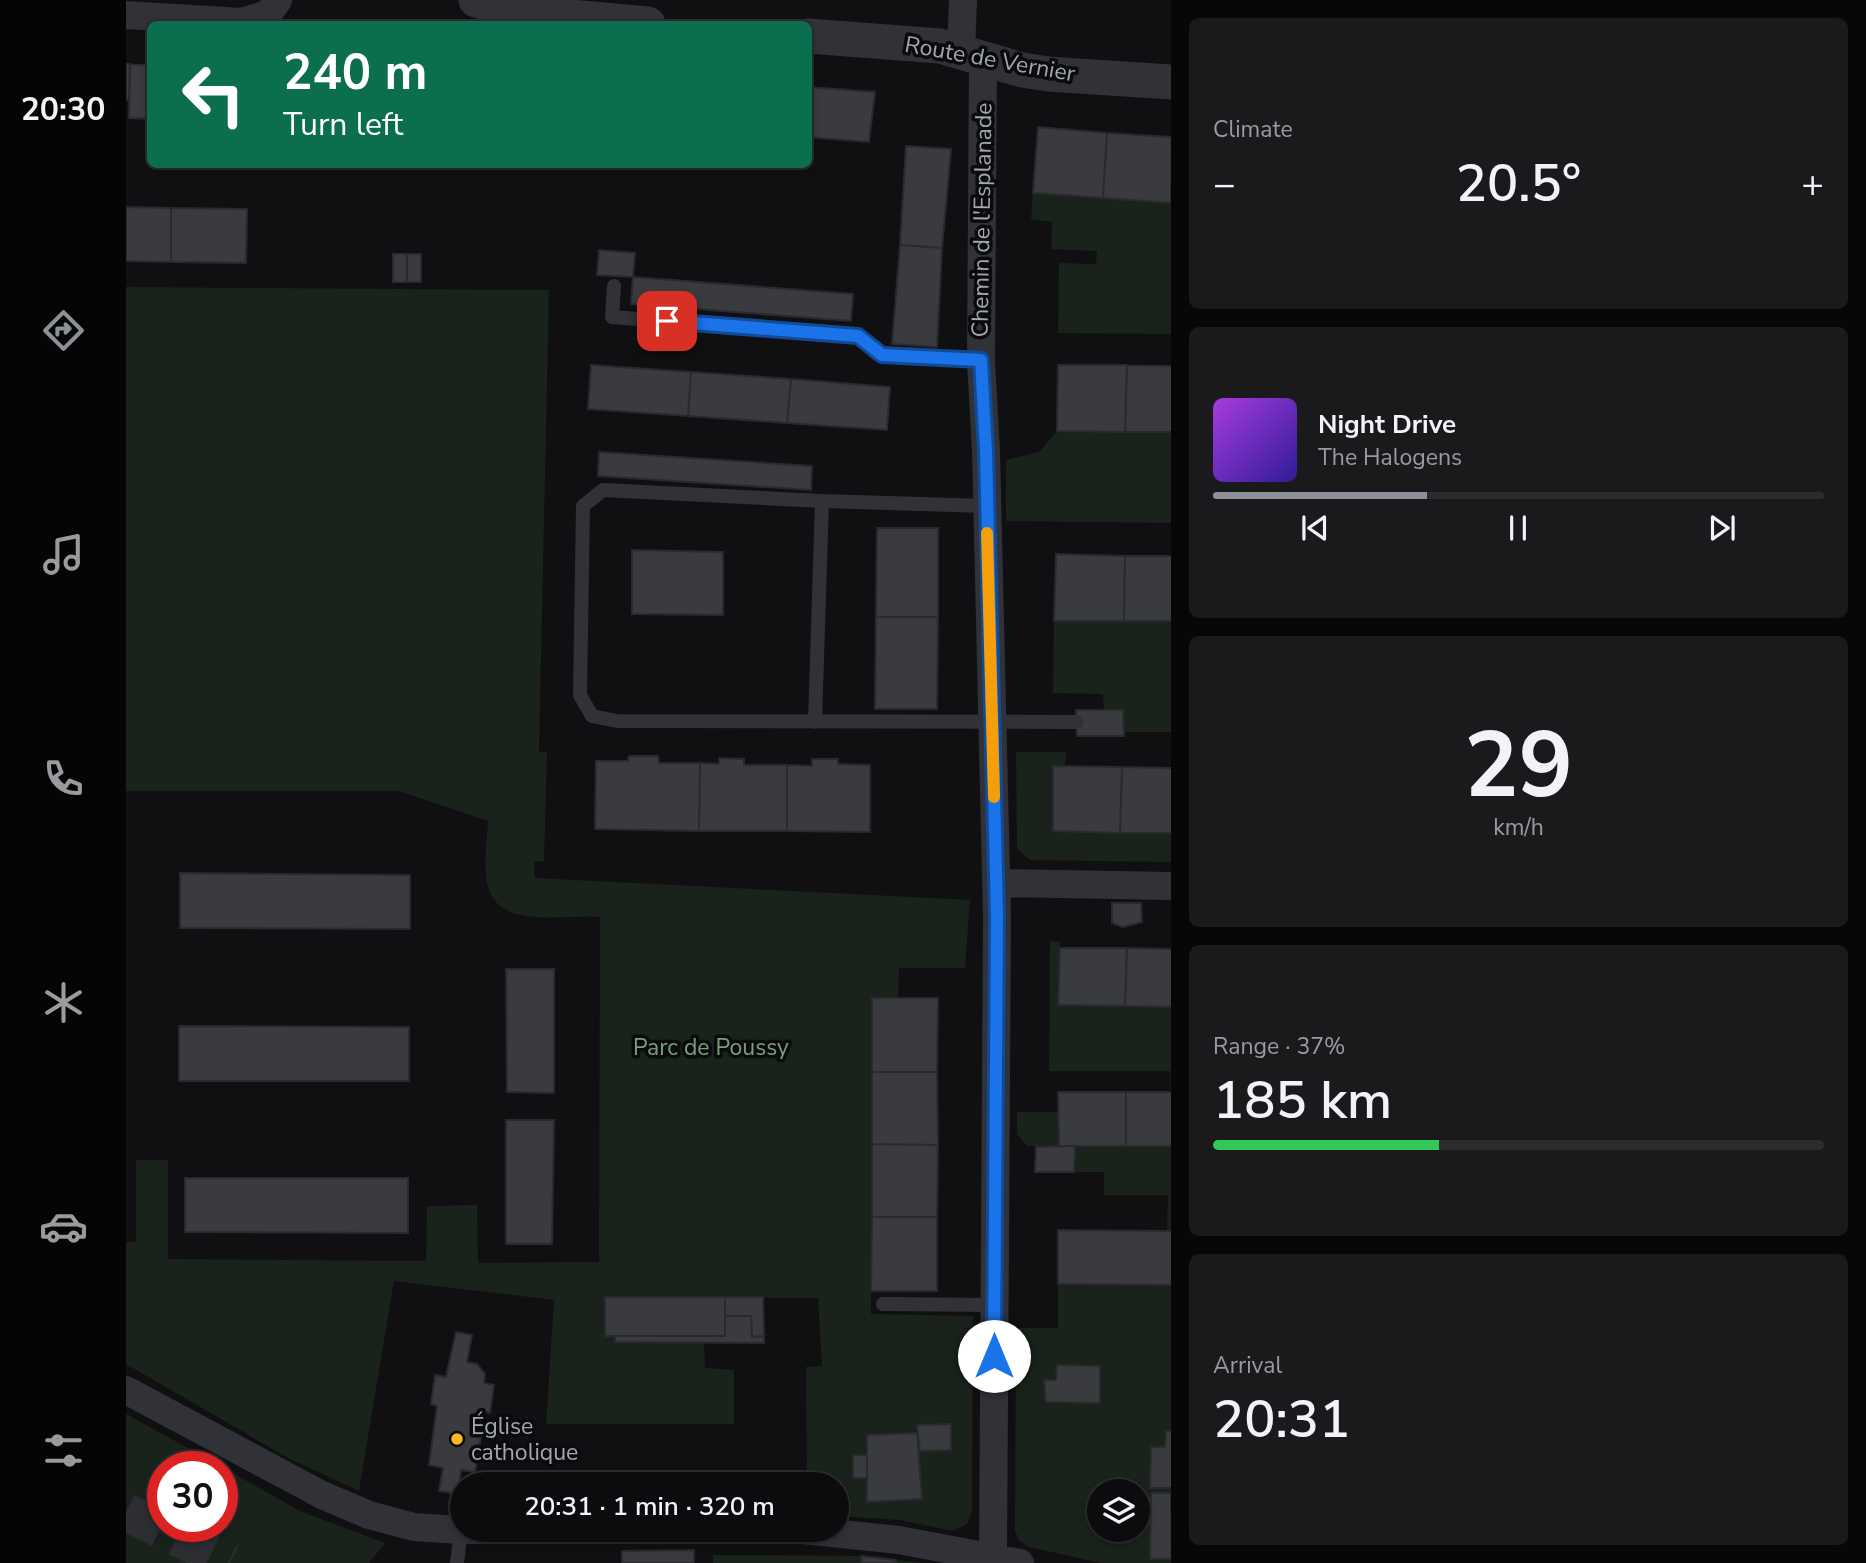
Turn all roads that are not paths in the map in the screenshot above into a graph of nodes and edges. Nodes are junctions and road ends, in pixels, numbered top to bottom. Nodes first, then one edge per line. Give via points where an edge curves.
1 (278, 0) edge
2 (476, 0) edge
3 (963, 0) edge
4 (126, 15) edge
5 (225, 21) edge
6 (245, 21) edge
7 (615, 21) edge
8 (812, 36) edge
9 (972, 54) junction
10 (1171, 82) edge
11 (614, 286) dead end
12 (981, 360) junction
13 (822, 501) junction
14 (986, 506) junction
15 (815, 722) junction
16 (1077, 722) dead end
17 (993, 724) junction
18 (996, 883) junction
19 (1171, 886) edge
20 (883, 1304) dead end
21 (994, 1305) junction
22 (126, 1390) edge
23 (450, 1529) edge
24 (849, 1535) edge
25 (460, 1542) edge
26 (992, 1557) junction
27 (457, 1563) edge
28 (1020, 1563) edge

1 - 6 street via 268,15
2 - 7 street via 527,13
3 - 9 street, Chemin de l'Esplanade
4 - 5 street
8 - 9 street, Route de Vernier via 919,43
9 - 10 street, Route de Vernier via 1048,74
9 - 12 street, Chemin de l'Esplanade
11 - 12 lane via 612,317 858,336 882,355
12 - 14 street, Chemin de l'Esplanade
13 - 14 lane
13 - 15 lane
13 - 15 lane via 603,490 583,506 580,695 592,716 617,721
14 - 17 street, Chemin de l'Esplanade
15 - 17 lane
16 - 17 lane
17 - 18 street, Chemin de l'Esplanade
18 - 19 street
18 - 21 street, Chemin de l'Esplanade
20 - 21 lane
21 - 26 street, Chemin de l'Esplanade
22 - 23 street via 322,1495 369,1515 414,1527
24 - 26 street
25 - 27 lane
26 - 28 street

